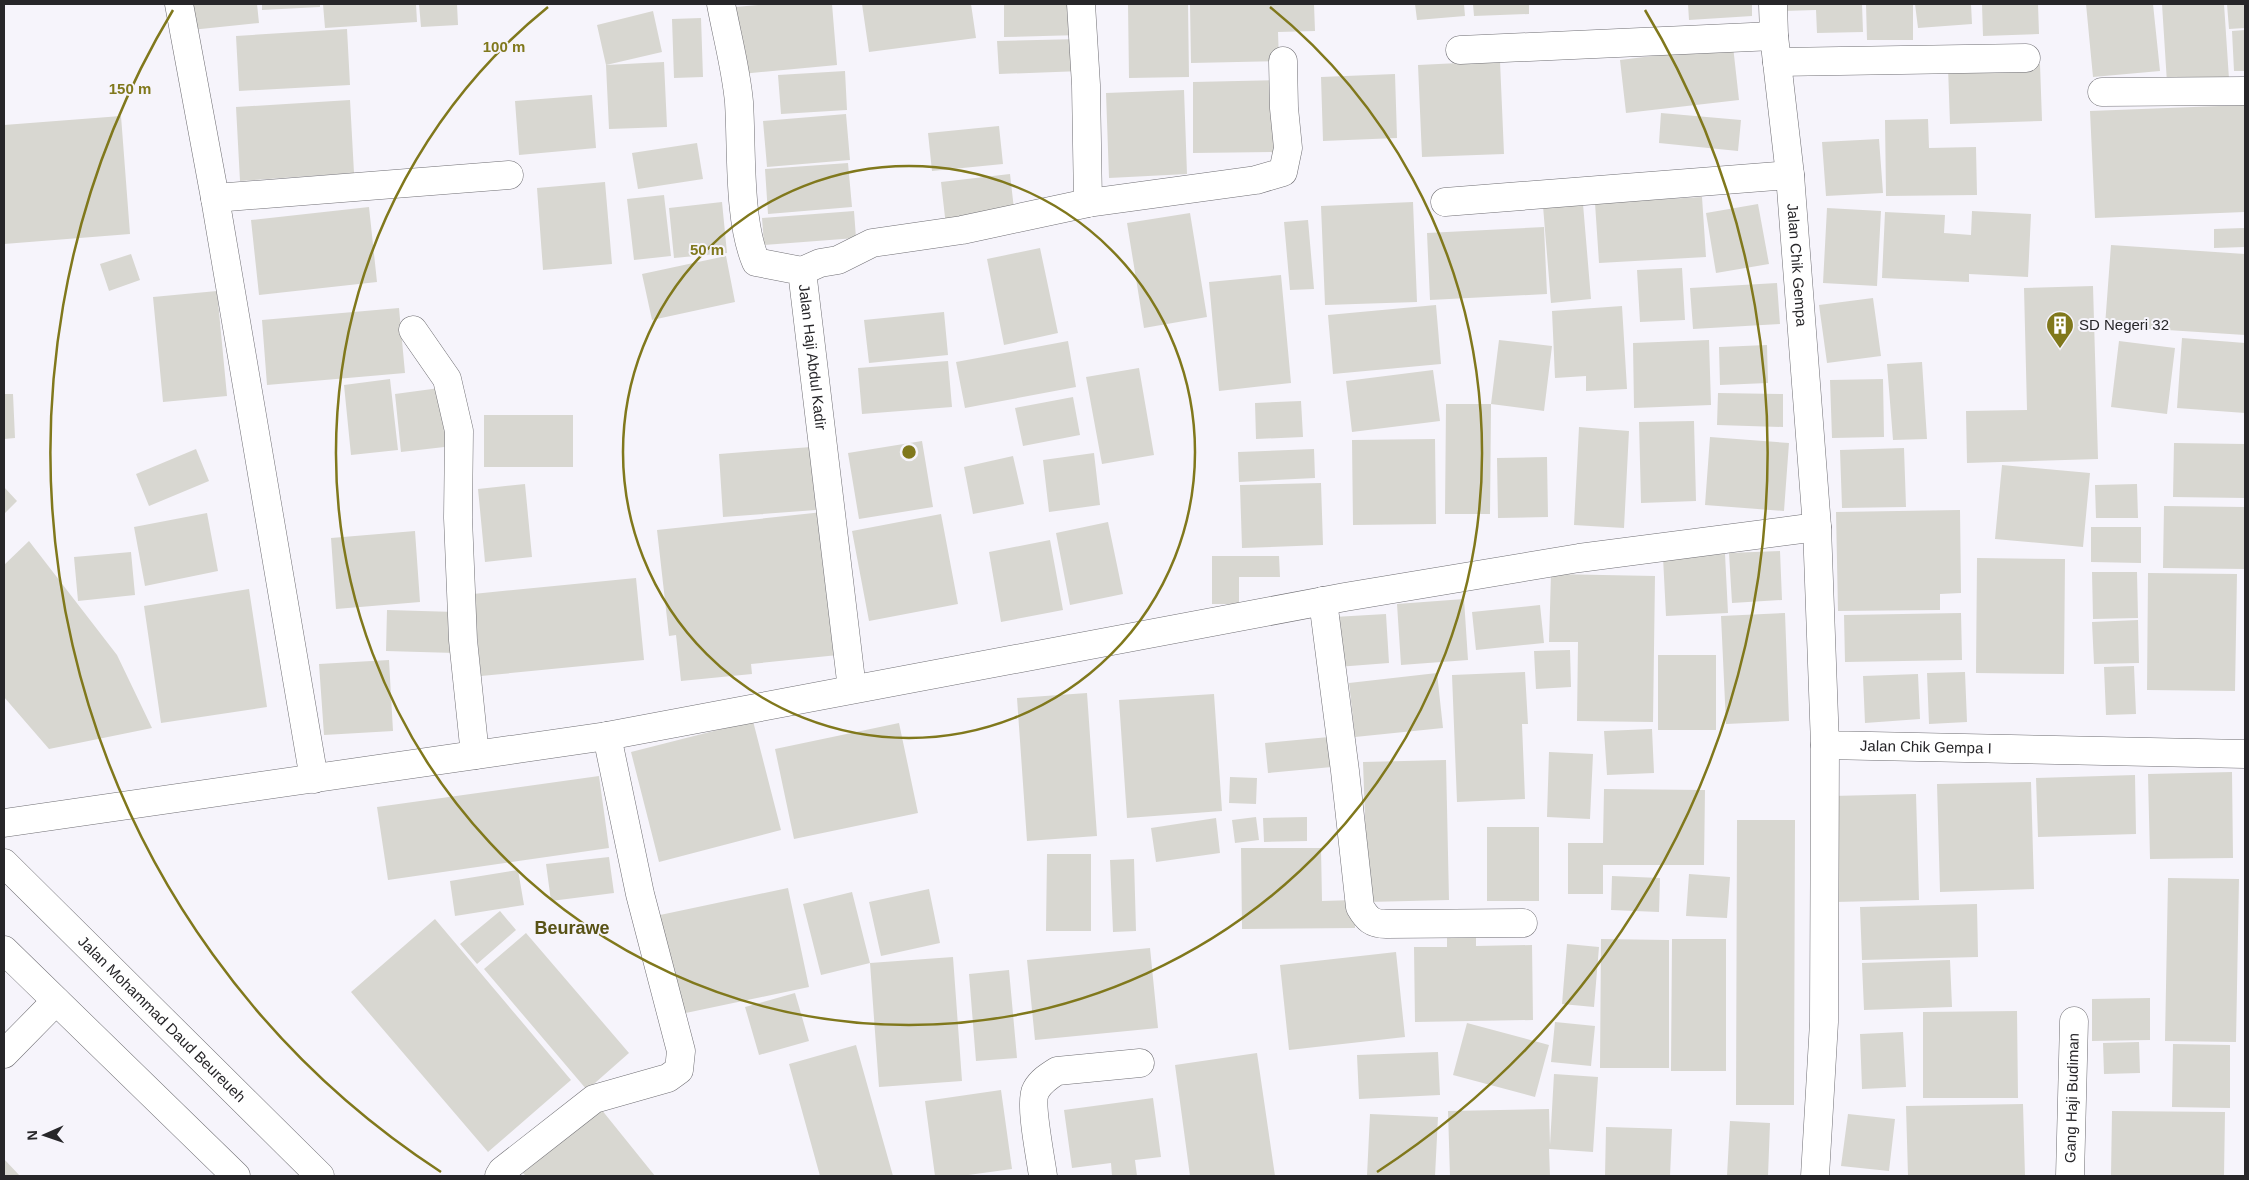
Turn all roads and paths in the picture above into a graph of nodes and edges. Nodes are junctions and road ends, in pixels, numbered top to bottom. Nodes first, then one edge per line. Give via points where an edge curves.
1 (179, 4) edge
2 (721, 4) edge
3 (1081, 4) edge
4 (1773, 4) edge
5 (1776, 49) junction
6 (1460, 50) dead end
7 (2026, 58) dead end
8 (1283, 61) dead end
9 (2245, 91) edge
10 (2102, 92) dead end
11 (509, 175) dead end
12 (1790, 175) junction
13 (215, 198) junction
14 (1445, 202) dead end
15 (1088, 203) junction
16 (802, 271) junction
17 (413, 330) dead end
18 (1817, 528) junction
19 (1323, 601) junction
20 (852, 689) junction
21 (608, 736) junction
22 (1825, 745) junction
23 (2245, 754) edge
24 (475, 755) junction
25 (314, 779) junction
26 (4, 823) edge
27 (4, 863) edge
28 (1523, 923) dead end
29 (4, 950) edge
30 (56, 1001) junction
31 (2074, 1021) dead end
32 (4, 1054) edge
33 (1140, 1063) dead end
34 (236, 1176) edge
35 (320, 1176) edge
36 (499, 1176) edge
37 (1043, 1176) edge
38 (1816, 1176) edge
39 (2070, 1176) edge

1 - 13 main road
2 - 16 main road, Jalan Haji Abdul Kadir via 738,99 749,246 756,262
3 - 15 main road
4 - 5 main road, Jalan Chik Gempa
5 - 6 main road
5 - 7 main road
5 - 12 main road, Jalan Chik Gempa
8 - 15 main road via 1288,148 1283,172 1256,180
9 - 10 main road
11 - 13 main road
12 - 14 main road
12 - 18 main road, Jalan Chik Gempa
13 - 25 main road
15 - 16 main road via 962,230 872,243 838,260
16 - 20 main road, Jalan Haji Abdul Kadir
17 - 24 main road via 447,379 459,432 458,518 463,640
18 - 19 main road via 1579,558
18 - 22 main road
19 - 20 main road
19 - 28 main road via 1360,906 1366,918 1377,924
20 - 21 main road
21 - 24 main road
21 - 36 main road via 640,894 680,1052 679,1070 668,1078 594,1099
22 - 23 main road, Jalan Chik Gempa I
22 - 38 main road via 1824,1022
24 - 25 main road
25 - 26 main road
27 - 35 main road, Jalan Mohammad Daud Beureueh
29 - 30 main road
30 - 32 main road
30 - 34 main road
31 - 39 main road, Gang Haji Budiman
33 - 37 main road via 1057,1071 1045,1079 1035,1091 1034,1110

